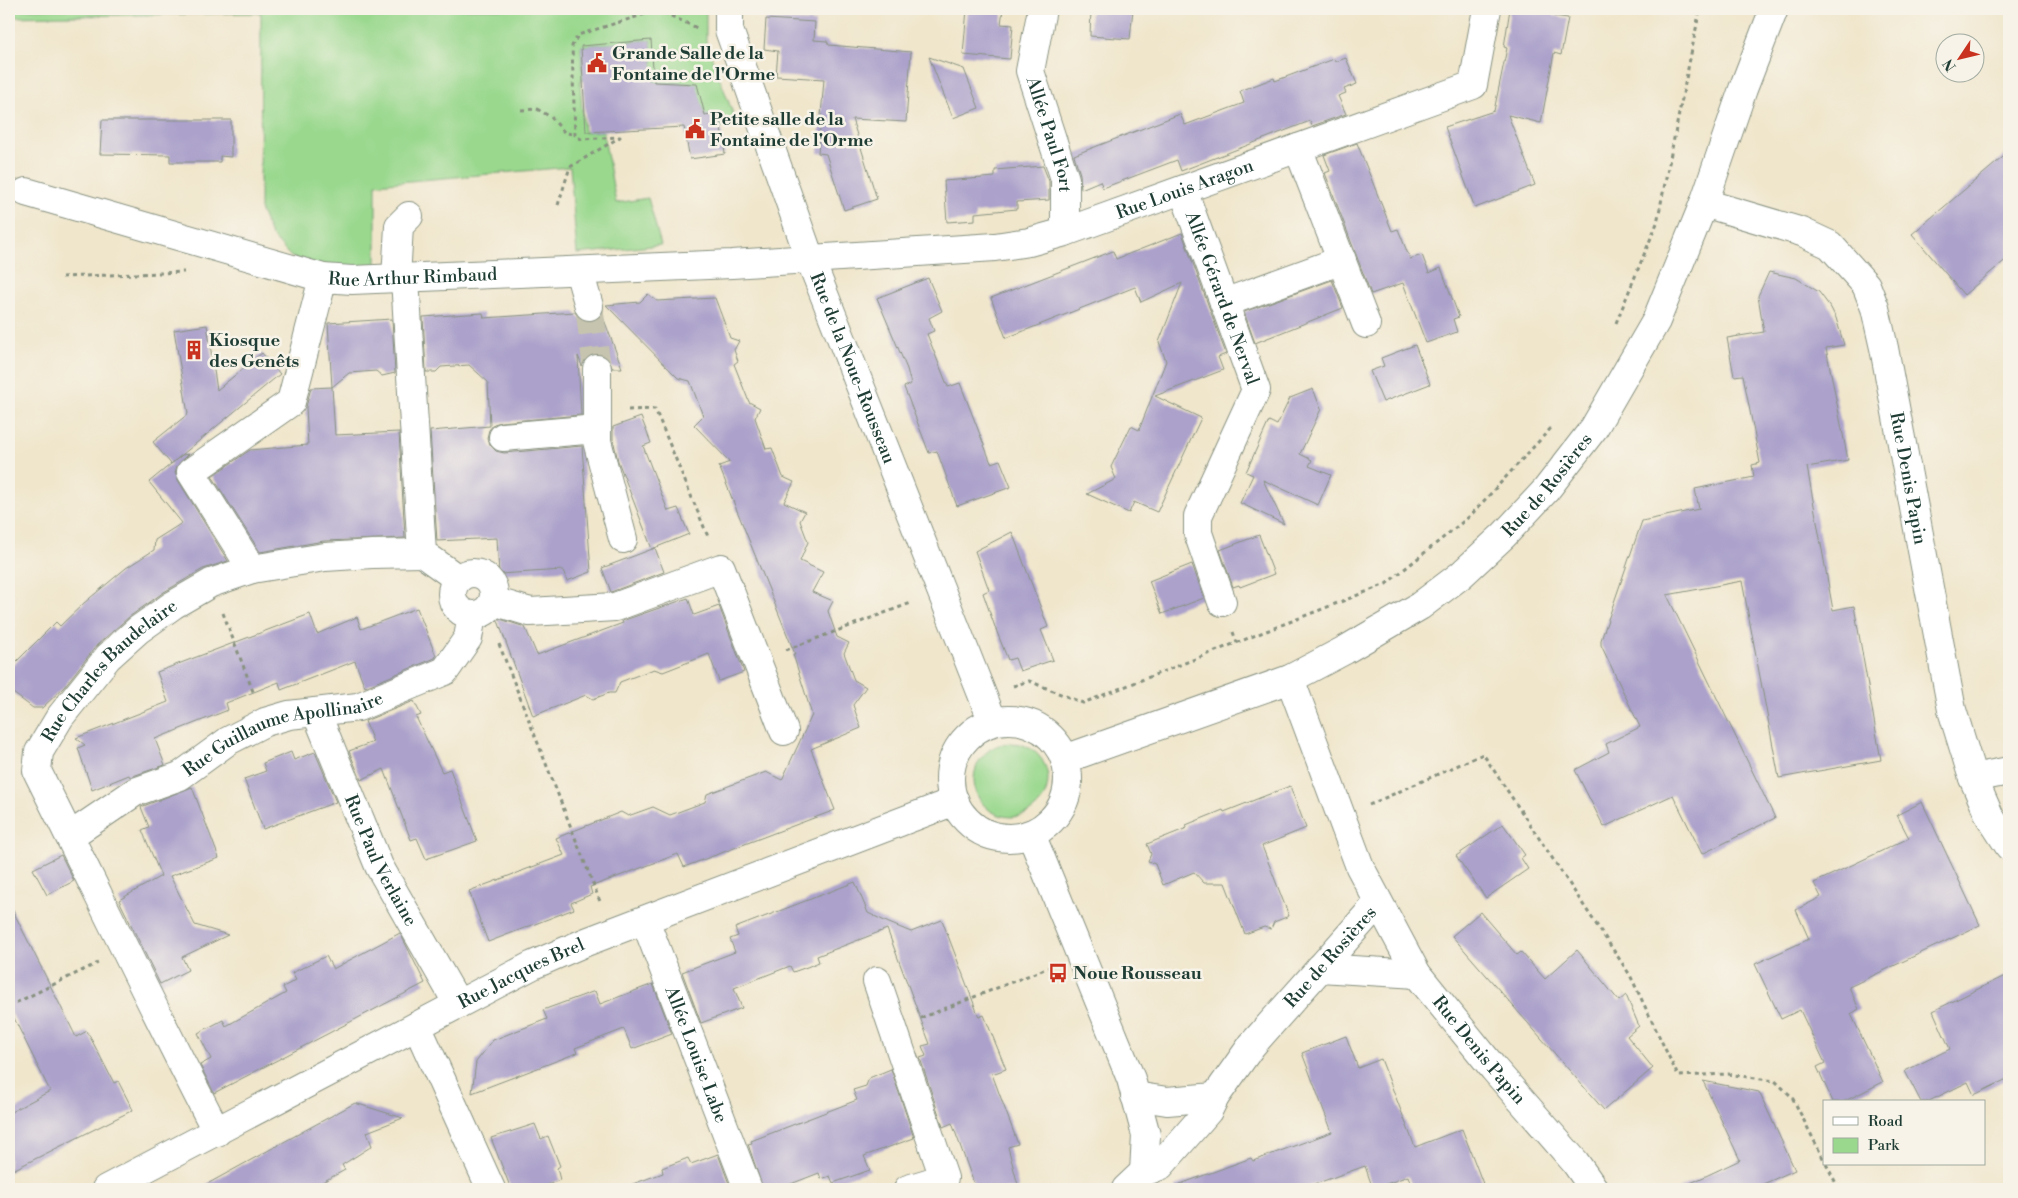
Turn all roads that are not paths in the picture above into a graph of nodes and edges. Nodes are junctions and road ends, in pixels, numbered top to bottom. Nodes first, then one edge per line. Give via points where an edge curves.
1 (1042, 9) edge
2 (1487, 9) edge
3 (1774, 9) edge
4 (729, 19) edge
5 (1298, 148) junction
6 (1183, 190) junction
7 (26, 192) dead end
8 (1704, 203) junction
9 (409, 216) dead end
10 (1065, 232) junction
11 (810, 259) junction
12 (1342, 260) junction
13 (579, 271) junction
14 (323, 278) junction
15 (400, 279) junction
16 (1224, 303) junction
17 (589, 306) tunnel mouth
18 (1366, 324) dead end
19 (597, 369) tunnel mouth
20 (597, 420) junction
21 (503, 437) dead end
22 (622, 539) dead end
23 (422, 554) junction
24 (252, 569) junction
25 (458, 579) junction
26 (1222, 602) dead end
27 (483, 610) junction
28 (1290, 679) junction
29 (316, 712) junction
30 (993, 722) junction
31 (784, 731) dead end
32 (1061, 753) junction
33 (2009, 771) edge
34 (1973, 778) junction
35 (955, 801) junction
36 (1031, 834) junction
37 (70, 836) junction
38 (2009, 846) edge
39 (1378, 903) junction
40 (645, 920) junction
41 (1320, 968) junction
42 (1417, 974) junction
43 (877, 981) dead end
44 (458, 1004) junction
45 (416, 1026) junction
46 (1136, 1096) junction
47 (1215, 1097) junction
48 (217, 1132) junction
49 (1135, 1180) edge
50 (106, 1189) edge
51 (491, 1189) edge
52 (748, 1189) edge
53 (908, 1189) edge
54 (1594, 1189) edge

1 - 10 street, Allée Paul Fort via 1030,71 1065,179
2 - 5 street, Rue Louis Aragon via 1473,85
3 - 8 street, Rue de Rosières via 1742,89
4 - 11 street, Rue de la Noue-Rousseau
5 - 6 street, Rue Louis Aragon
5 - 12 street
6 - 10 street, Rue Louis Aragon
6 - 16 street, Allée Gérard de Nerval
7 - 14 street, Rue Arthur Rimbaud
8 - 28 street, Rue de Rosières via 1656,321 1594,428 1546,490 1461,575 1420,606
8 - 34 street, Rue Denis Papin via 1802,232 1830,245 1866,285 1884,348 1952,710
9 - 15 street via 399,226
10 - 11 street, Rue Louis Aragon via 1029,242 995,246
11 - 13 street, Rue Arthur Rimbaud
11 - 30 street, Rue de la Noue-Rousseau
12 - 16 street
12 - 18 street
13 - 15 street, Rue Arthur Rimbaud
13 - 17 street
14 - 15 street, Rue Arthur Rimbaud
14 - 24 street via 291,402 191,472
15 - 23 street
16 - 26 street, Allée Gérard de Nerval via 1256,390 1198,516 1198,533
19 - 20 street
20 - 21 street
20 - 22 street via 597,442
23 - 24 street, Rue Charles Baudelaire via 325,557
23 - 25 street
24 - 37 street, Rue Charles Baudelaire via 211,583 138,630 108,657 60,717 39,752 37,771
25 - 27 street via 452,598 459,610
25 - 27 street via 478,572 494,587
27 - 29 street, Rue Guillaume Apollinaire via 445,671 358,707
27 - 31 street via 530,612 615,607 721,568
28 - 32 street, Rue de Rosières
28 - 39 street, Rue de Rosières via 1360,867
29 - 37 street, Rue Guillaume Apollinaire via 265,722 228,741 180,776 135,792
29 - 44 street, Rue Paul Verlaine via 379,866
30 - 32 street via 1022,721 1048,735
30 - 35 street via 966,740 954,758 950,780
32 - 36 street via 1068,774 1068,789 1063,803 1050,821
33 - 34 street
34 - 38 street, Rue Denis Papin via 1990,817
35 - 36 street via 967,820 986,833 1008,838
35 - 40 street, Rue Jacques Brel
36 - 46 street
37 - 48 street, Rue Charles Baudelaire via 164,1031
39 - 41 street, Rue de Rosières
39 - 42 street, Rue Denis Papin
40 - 44 street, Rue Jacques Brel via 532,965
40 - 52 street, Allée Louise Labe
41 - 42 street
41 - 47 street, Rue de Rosières via 1252,1045
42 - 54 street, Rue Denis Papin
43 - 53 street via 944,1178
44 - 45 street, Rue Jacques Brel
45 - 48 street, Rue Jacques Brel
45 - 51 street
46 - 47 street via 1167,1101
46 - 49 street via 1146,1135
47 - 49 street, Rue de Rosières via 1208,1111 1160,1166
48 - 50 street, Rue Jacques Brel

